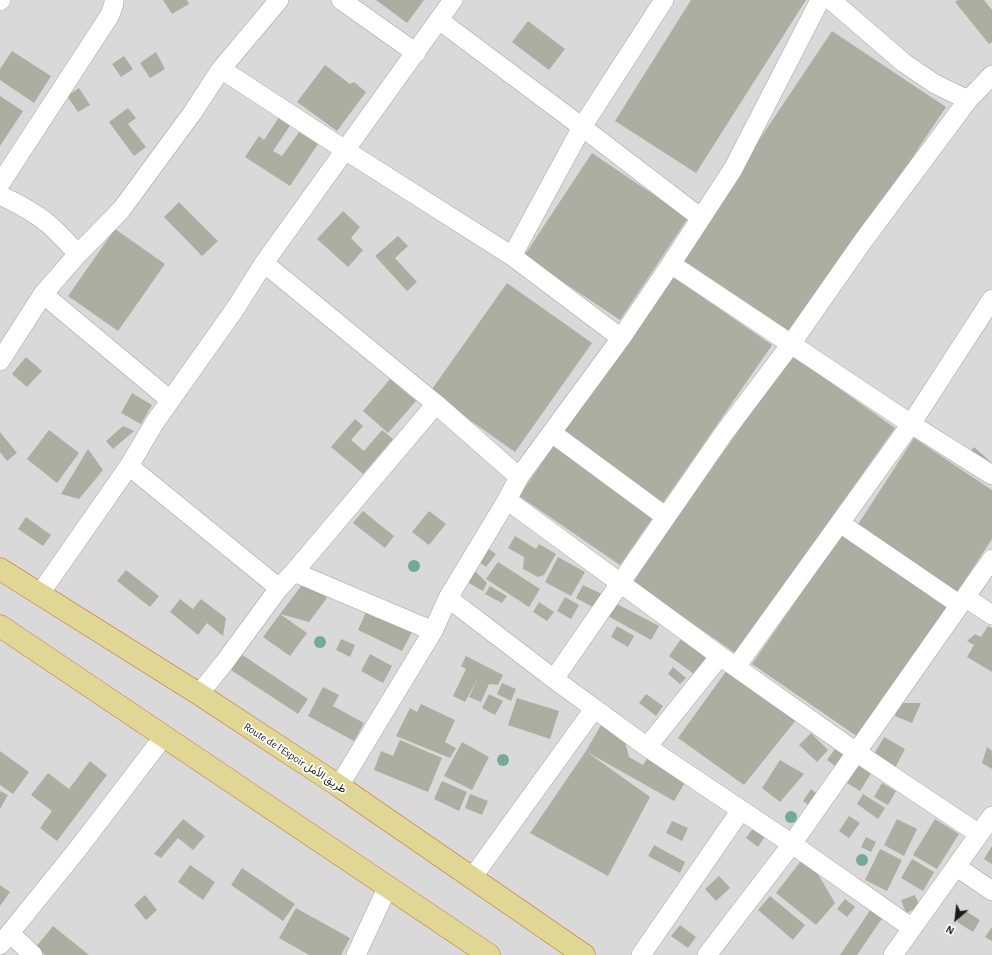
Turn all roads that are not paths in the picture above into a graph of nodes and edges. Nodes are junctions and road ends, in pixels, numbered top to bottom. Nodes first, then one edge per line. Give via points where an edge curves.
1 (114, 0) edge
2 (279, 0) edge
3 (341, 0) edge
4 (453, 0) edge
5 (664, 0) edge
6 (820, 0) edge
7 (831, 0) edge
8 (439, 20) junction
9 (416, 53) junction
10 (221, 69) junction
11 (992, 75) edge
12 (968, 100) junction
13 (582, 127) junction
14 (345, 150) junction
15 (0, 184) edge
16 (0, 195) edge
17 (700, 218) junction
18 (78, 254) junction
19 (512, 256) junction
20 (264, 263) junction
21 (671, 264) junction
22 (43, 294) junction
23 (992, 299) edge
24 (621, 338) junction
25 (791, 344) junction
26 (0, 361) edge
27 (170, 400) junction
28 (436, 404) junction
29 (911, 424) junction
30 (552, 433) junction
31 (129, 466) junction
32 (992, 475) edge
33 (519, 477) junction
34 (507, 500) junction
35 (666, 516) junction
36 (840, 523) junction
37 (992, 559) edge
38 (0, 569) edge
39 (294, 572) junction
40 (621, 582) junction
41 (279, 588) junction
42 (39, 595) junction
43 (448, 598) junction
44 (962, 601) junction
45 (992, 615) edge
46 (0, 626) edge
47 (433, 631) junction
48 (720, 656) junction
49 (736, 667) junction
50 (554, 679) junction
51 (199, 694) junction
52 (594, 709) junction
53 (164, 736) junction
54 (647, 747) junction
55 (856, 752) junction
56 (339, 786) junction
57 (741, 810) junction
58 (992, 816) edge
59 (979, 834) junction
60 (792, 844) junction
61 (957, 867) junction
62 (472, 878) junction
63 (388, 886) junction
64 (992, 891) edge
65 (912, 928) junction
66 (5, 939) edge
67 (33, 955) edge
68 (356, 955) edge
69 (489, 955) edge
70 (584, 955) edge
71 (641, 955) edge
72 (707, 955) edge
73 (893, 955) edge

1 - 15 street via 110,15
2 - 10 street
3 - 9 street
4 - 8 street
5 - 13 street
6 - 17 street via 733,169
7 - 12 street via 904,63 935,84
8 - 9 street
8 - 13 street
9 - 14 street
10 - 14 street
10 - 18 street via 193,112 121,210
11 - 12 street
12 - 25 street via 863,241
13 - 17 street
13 - 19 street
14 - 19 street
14 - 20 street
16 - 18 street via 22,205 47,223
17 - 21 street
18 - 22 street
19 - 24 street
20 - 27 street
20 - 28 street
21 - 24 street
21 - 25 street
22 - 26 street
22 - 27 street
23 - 29 street
24 - 30 street
25 - 29 street
25 - 35 street
27 - 31 street
28 - 33 street
28 - 39 street
29 - 32 street
29 - 36 street
30 - 33 street
30 - 35 street
31 - 41 street
31 - 42 street
33 - 34 street
34 - 40 street
34 - 43 street
35 - 40 street
36 - 44 street
36 - 49 street
37 - 44 street
38 - 42 highway, Route de l’Espoir طريق الأمل
39 - 41 street
39 - 47 street
40 - 48 street
40 - 50 street
41 - 51 street
42 - 51 highway, Route de l’Espoir طريق الأمل
43 - 47 street
43 - 50 street
44 - 45 street
44 - 55 street
46 - 53 highway
47 - 56 street
48 - 49 street
48 - 54 street
49 - 55 street
50 - 52 street
51 - 56 highway, Route de l’Espoir طريق الأمل
52 - 54 street
52 - 62 street
53 - 63 highway
53 - 66 street
54 - 57 street
55 - 59 street
55 - 60 street
56 - 62 highway, Route de l’Espoir طريق الأمل
57 - 60 street
57 - 71 street
58 - 59 street
59 - 61 street
60 - 65 street
60 - 72 street
61 - 64 street
61 - 65 street
62 - 70 highway, Route de l’Espoir طريق الأمل
63 - 68 street
63 - 69 highway
65 - 73 street
66 - 67 street

